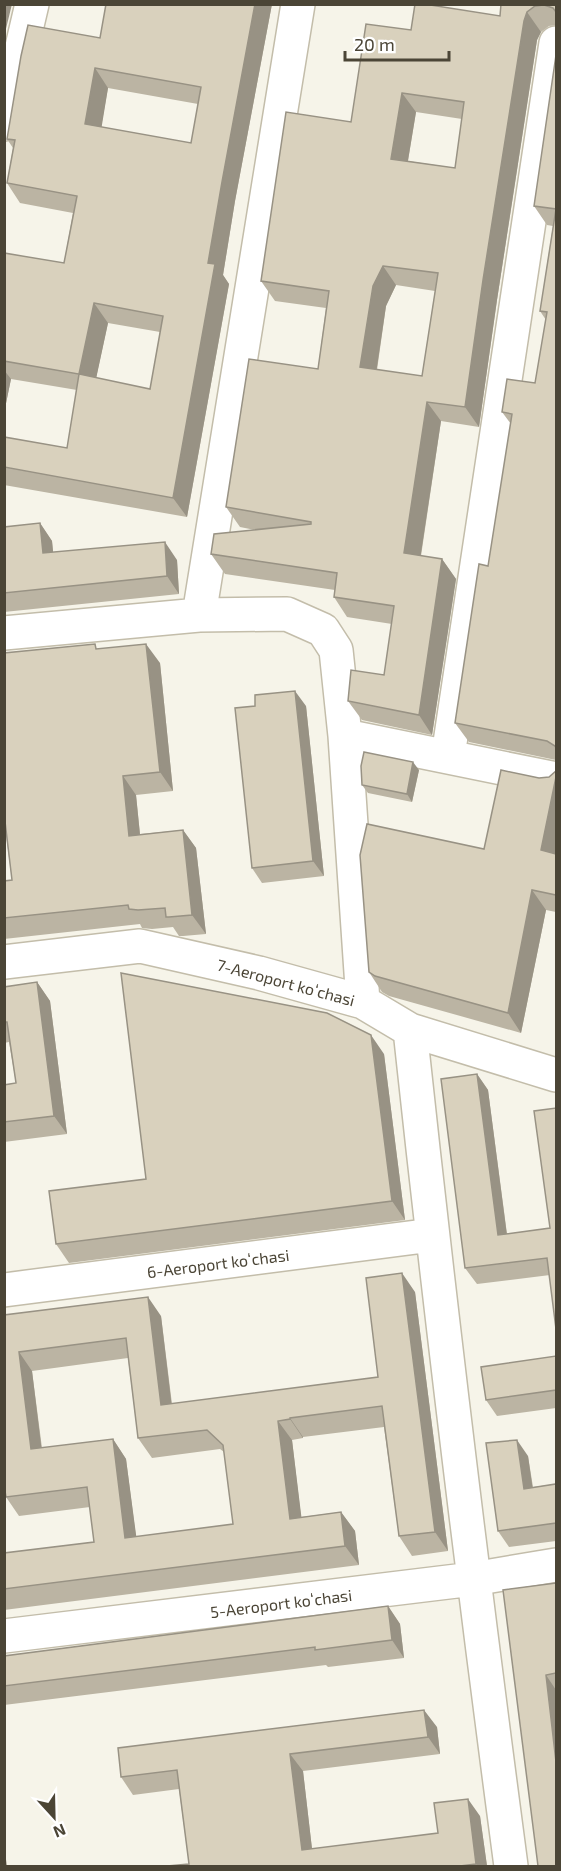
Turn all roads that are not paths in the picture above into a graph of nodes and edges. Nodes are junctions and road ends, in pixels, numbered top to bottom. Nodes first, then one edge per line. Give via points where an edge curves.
1 (32, 4) edge
2 (298, 4) edge
3 (556, 43) edge
4 (4, 124) edge
5 (199, 615) junction
6 (4, 633) edge
7 (345, 736) junction
8 (448, 756) junction
9 (556, 779) edge
10 (4, 962) edge
11 (363, 1002) junction
12 (410, 1030) junction
13 (556, 1075) edge
14 (432, 1235) junction
15 (4, 1290) edge
16 (556, 1565) edge
17 (473, 1579) junction
18 (4, 1636) edge
19 (510, 1866) edge

1 - 4 street
2 - 5 street
3 - 8 street
5 - 6 street
5 - 7 street via 287,614 323,630 336,650
7 - 8 street
7 - 11 street
8 - 9 street
10 - 11 street, 7-Aeroport koʻchasi via 140,946
11 - 12 street, 7-Aeroport koʻchasi
12 - 13 street, 7-Aeroport koʻchasi
12 - 14 street
14 - 15 street, 6-Aeroport koʻchasi
14 - 17 street
16 - 17 street, 5-Aeroport koʻchasi
17 - 18 street, 5-Aeroport koʻchasi
17 - 19 street

